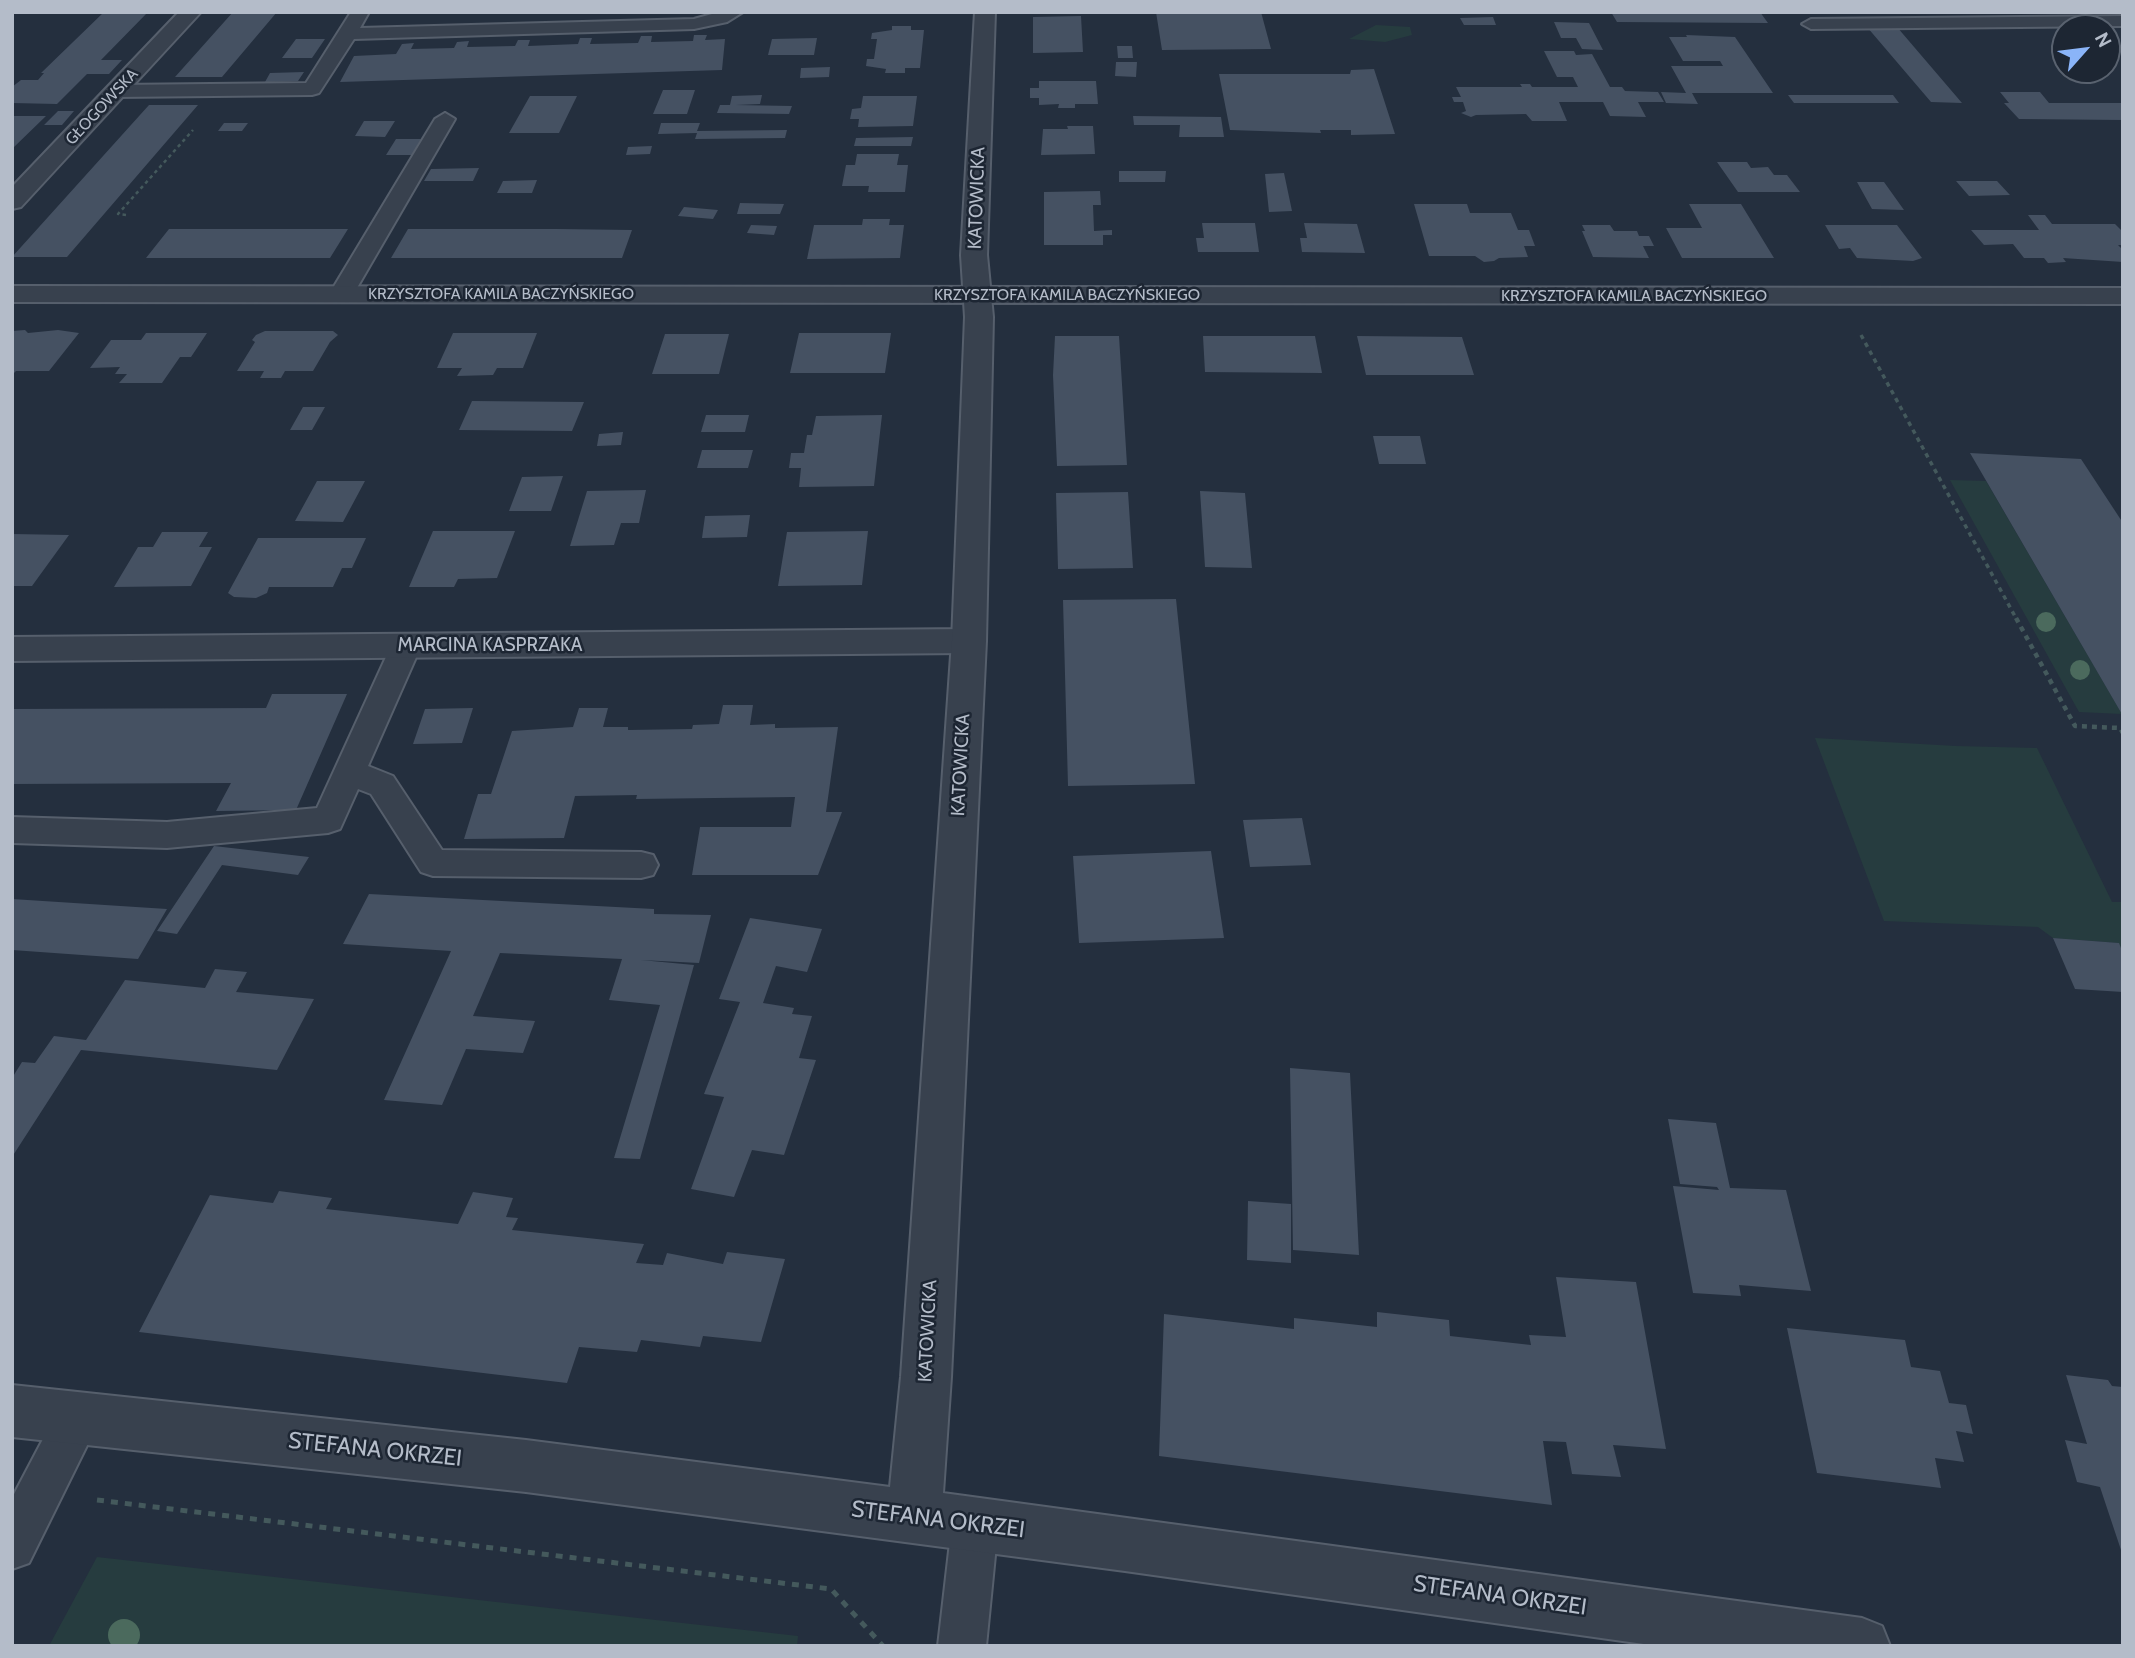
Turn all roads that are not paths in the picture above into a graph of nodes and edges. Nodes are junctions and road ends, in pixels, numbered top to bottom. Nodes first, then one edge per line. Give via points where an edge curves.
1 (191, 12) edge
2 (360, 12) edge
3 (734, 12) edge
4 (985, 12) edge
5 (1901, 18) edge
6 (2123, 21) edge
7 (1811, 24) dead end
8 (348, 34) junction
9 (116, 91) junction
10 (444, 119) dead end
11 (12, 202) edge
12 (342, 293) junction
13 (12, 294) edge
14 (975, 296) junction
15 (2123, 296) edge
16 (969, 641) junction
17 (406, 646) junction
18 (12, 649) edge
19 (348, 776) junction
20 (12, 830) edge
21 (641, 865) dead end
22 (12, 1411) edge
23 (78, 1419) junction
24 (914, 1517) junction
25 (975, 1525) junction
26 (12, 1546) edge
27 (962, 1646) edge
28 (1862, 1646) edge

1 - 9 street, GŁOGOWSKA
2 - 8 lane
3 - 8 lane via 694,23
4 - 14 street, KATOWICKA
5 - 6 lane
5 - 7 lane
8 - 9 lane via 312,89
9 - 11 street, GŁOGOWSKA
10 - 12 lane
12 - 13 street, KRZYSZTOFA KAMILA BACZYŃSKIEGO
12 - 14 street, KRZYSZTOFA KAMILA BACZYŃSKIEGO
14 - 15 street, KRZYSZTOFA KAMILA BACZYŃSKIEGO
14 - 16 street, KATOWICKA via 979,317
16 - 17 street, MARCINA KASPRZAKA
16 - 24 street, KATOWICKA
17 - 18 street, MARCINA KASPRZAKA
17 - 19 lane
19 - 20 lane via 328,820 167,835
19 - 21 lane via 382,785 433,863
22 - 23 street, STEFANA OKRZEI
23 - 24 street, STEFANA OKRZEI via 526,1466
23 - 26 lane
24 - 25 street, STEFANA OKRZEI
25 - 27 lane
25 - 28 street, STEFANA OKRZEI

